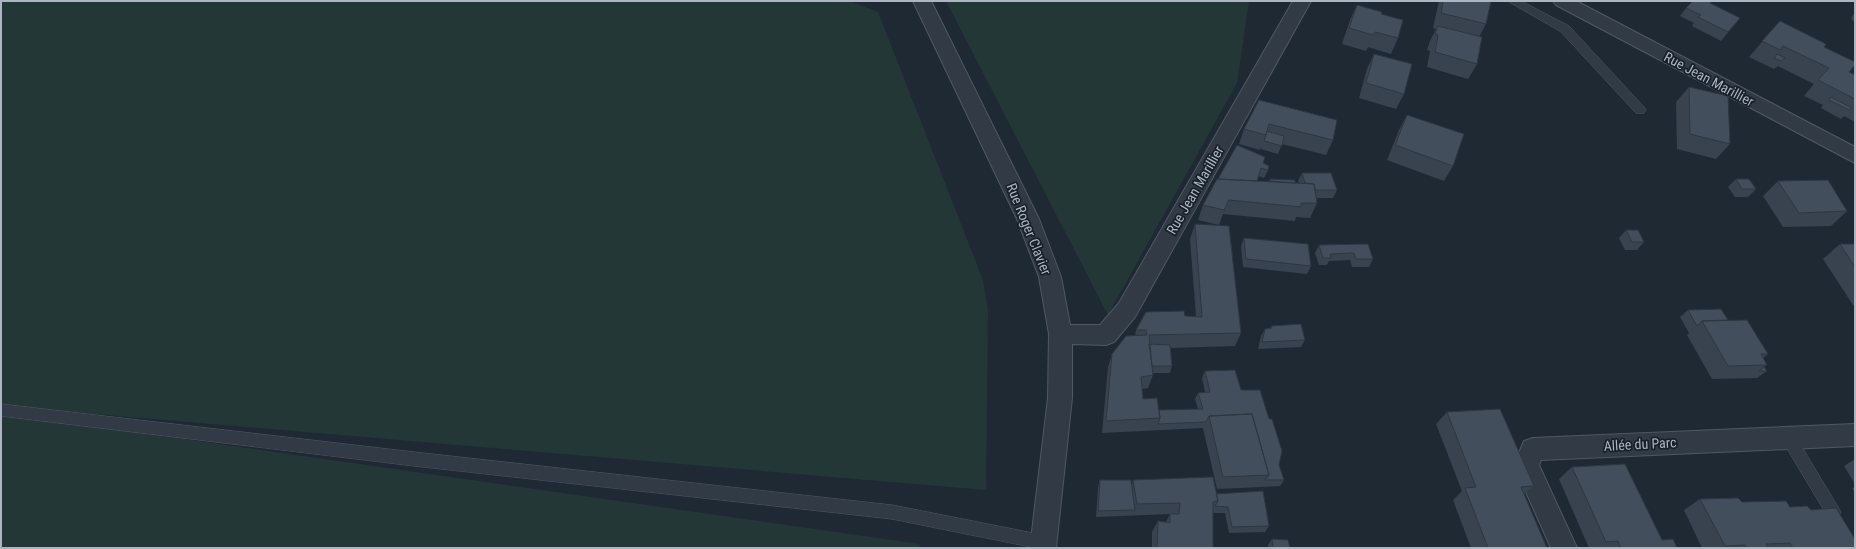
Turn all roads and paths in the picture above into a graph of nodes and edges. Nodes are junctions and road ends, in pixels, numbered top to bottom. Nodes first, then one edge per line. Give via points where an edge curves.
1 (922, 1) edge
2 (1302, 1) edge
3 (1513, 1) edge
4 (1562, 1) edge
5 (1640, 110) dead end
6 (1855, 156) edge
7 (1060, 334) junction
8 (1, 410) edge
9 (1855, 435) edge
10 (1788, 437) junction
11 (1833, 512) edge
12 (1043, 545) edge
13 (1564, 548) edge

1 - 7 street, Rue Roger Clavier via 1028,219 1050,277
2 - 7 street, Rue Jean Marillier via 1127,310 1106,335
3 - 5 lane via 1565,29
4 - 6 street, Rue Jean Marillier
7 - 12 street, Rue Roger Clavier via 1060,398
8 - 12 lane via 892,512
9 - 10 street, Allée du Parc
10 - 11 lane
10 - 13 street, Allée du Parc via 1533,449 1526,465

